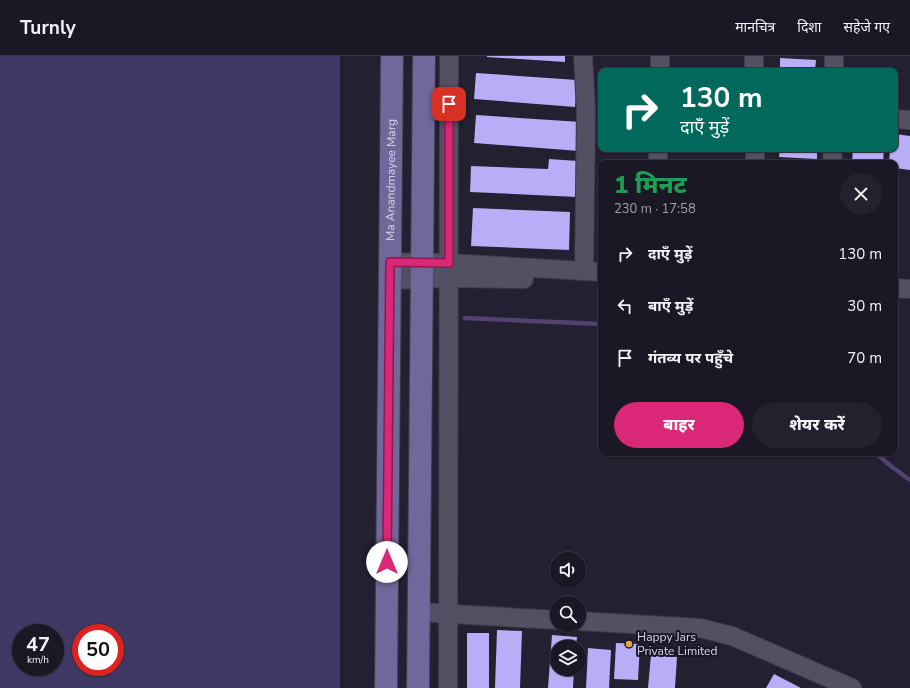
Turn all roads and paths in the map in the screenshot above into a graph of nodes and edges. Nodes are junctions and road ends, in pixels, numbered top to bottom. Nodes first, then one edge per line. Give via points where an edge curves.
1 (392, 56) edge
2 (424, 56) edge
3 (449, 56) edge
4 (583, 56) edge
5 (660, 56) edge
6 (754, 56) edge
7 (834, 56) edge
8 (660, 68) edge
9 (754, 68) edge
10 (834, 68) edge
11 (898, 119) edge
12 (910, 120) edge
13 (421, 270) junction
14 (449, 270) junction
15 (390, 271) junction
16 (592, 272) edge
17 (898, 279) edge
18 (910, 279) edge
19 (598, 281) edge
20 (898, 288) edge
21 (910, 289) edge
22 (418, 612) junction
23 (449, 614) junction
24 (550, 620) edge
25 (586, 621) edge
26 (386, 688) edge
27 (418, 688) edge
28 (448, 688) edge
29 (852, 688) edge

1 - 15 main road, Ma Anandmayee Marg
2 - 13 main road
3 - 14 street
4 - 16 street
5 - 8 street
6 - 9 street
7 - 10 street
11 - 12 street
13 - 14 street
13 - 15 street
13 - 22 main road
14 - 16 street
14 - 19 street
14 - 23 street
15 - 26 main road, Ma Anandmayee Marg
17 - 18 street
20 - 21 street
22 - 23 street
22 - 27 main road
23 - 24 street
23 - 28 street
25 - 29 street via 715,631

